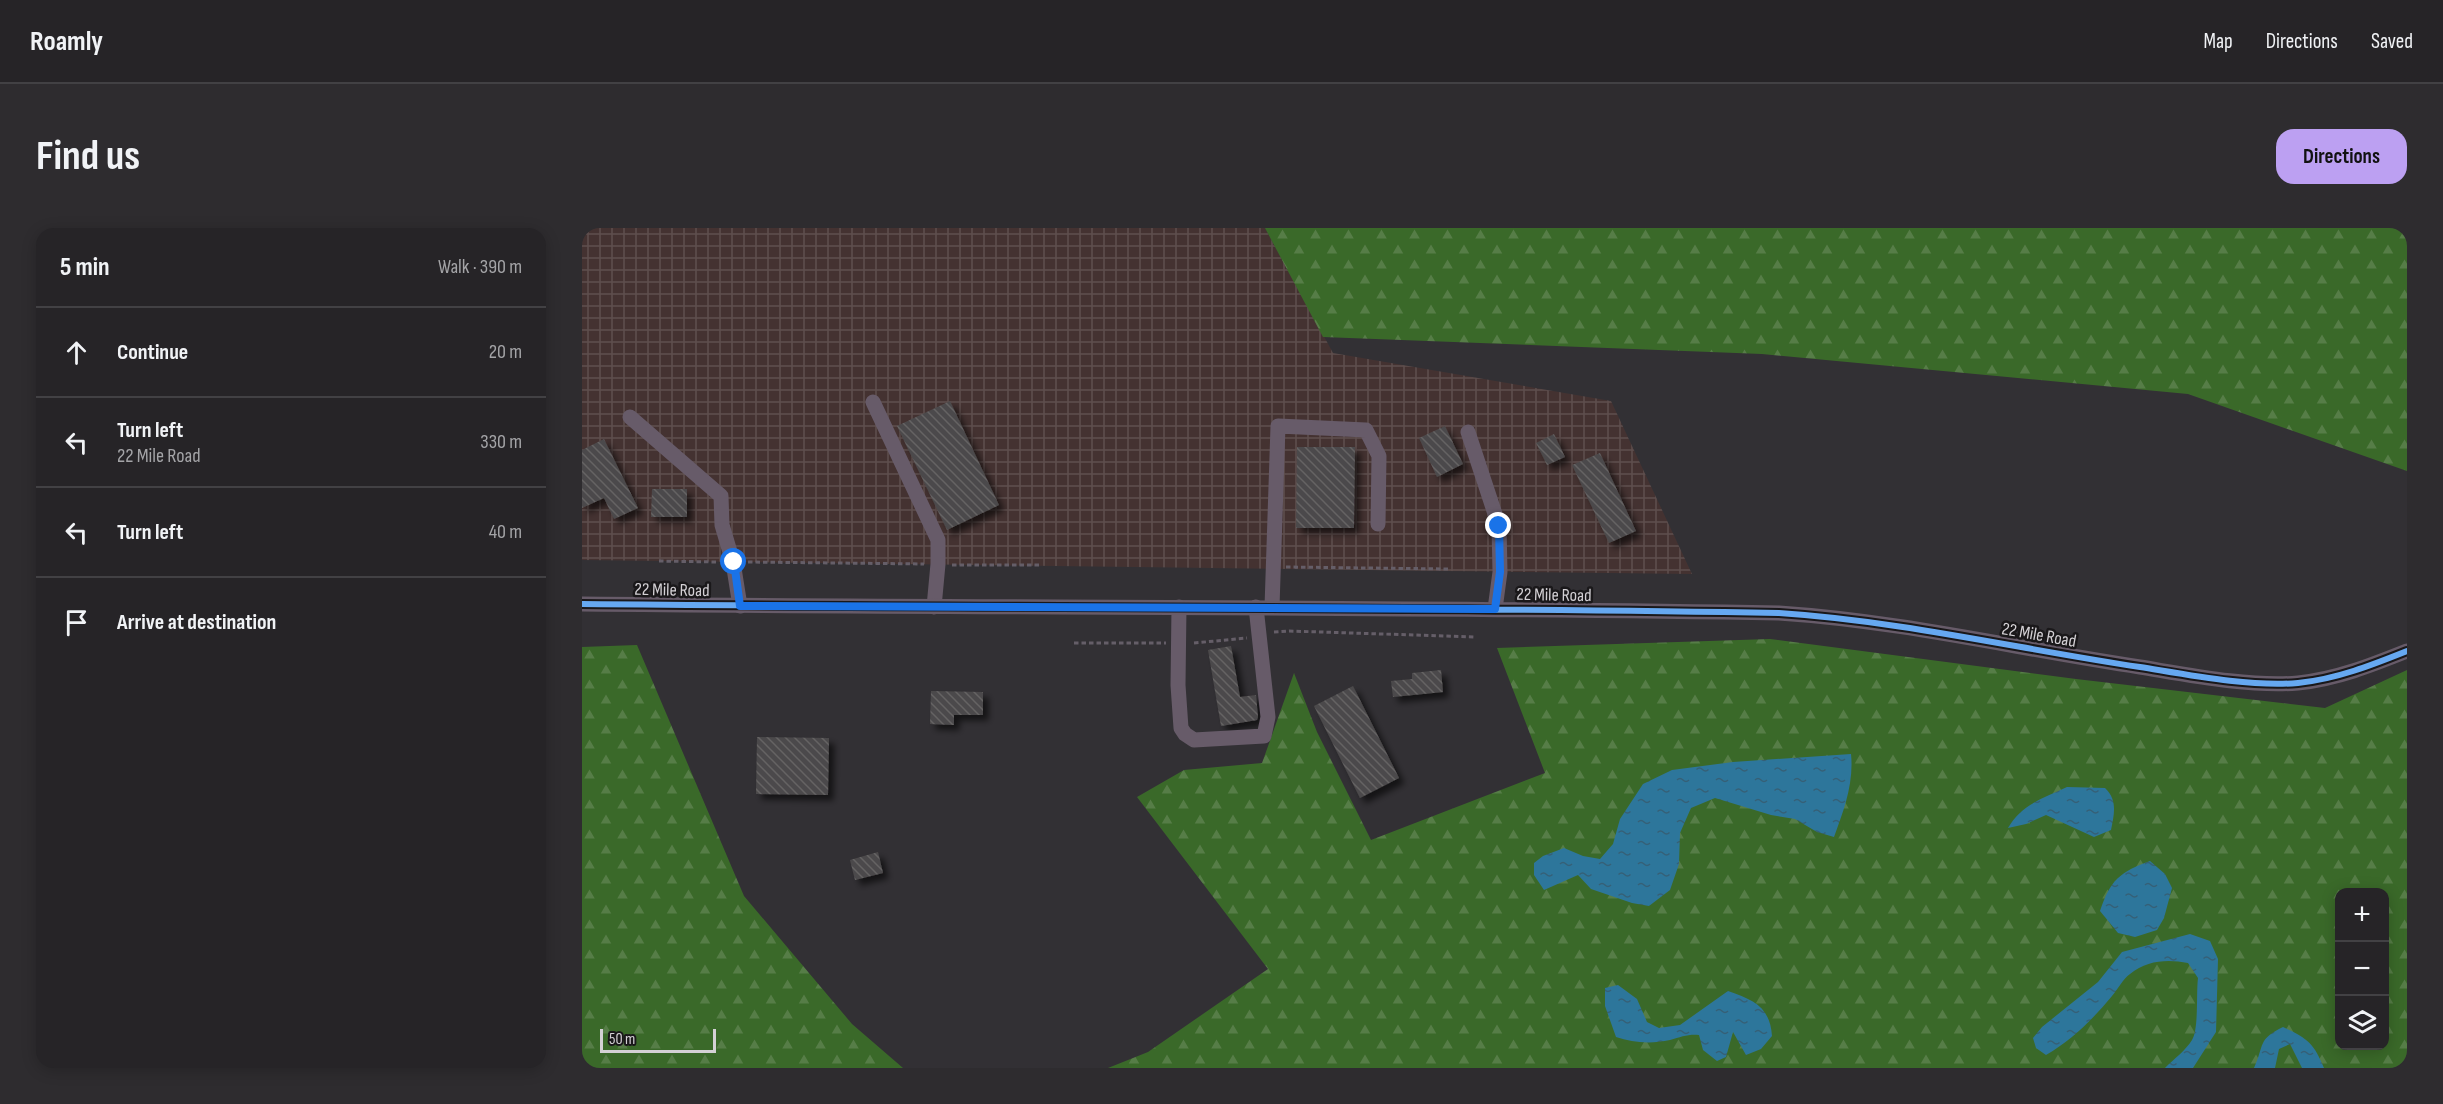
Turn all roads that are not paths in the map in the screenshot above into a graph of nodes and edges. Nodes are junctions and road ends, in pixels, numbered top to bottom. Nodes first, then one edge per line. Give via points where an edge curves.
1 (873, 402) dead end
2 (630, 417) dead end
3 (1468, 432) dead end
4 (1378, 524) dead end
5 (582, 604) edge
6 (740, 606) junction
7 (934, 607) junction
8 (1264, 607) junction
9 (1179, 608) junction
10 (1495, 609) junction
11 (2407, 651) edge

1 - 7 street via 938,540
2 - 6 street via 721,496 722,525 734,562
3 - 10 street via 1499,526 1500,572
4 - 8 street via 1379,456 1366,430 1278,426 1274,567
5 - 6 street, 22 Mile Road
6 - 7 street, 22 Mile Road
7 - 9 street, 22 Mile Road
8 - 9 street, 22 Mile Road
8 - 9 street via 1268,717 1264,736 1194,740 1181,728
8 - 10 street, 22 Mile Road
10 - 11 street, 22 Mile Road via 1842,617 2112,663 2266,682 2324,679 2362,670

